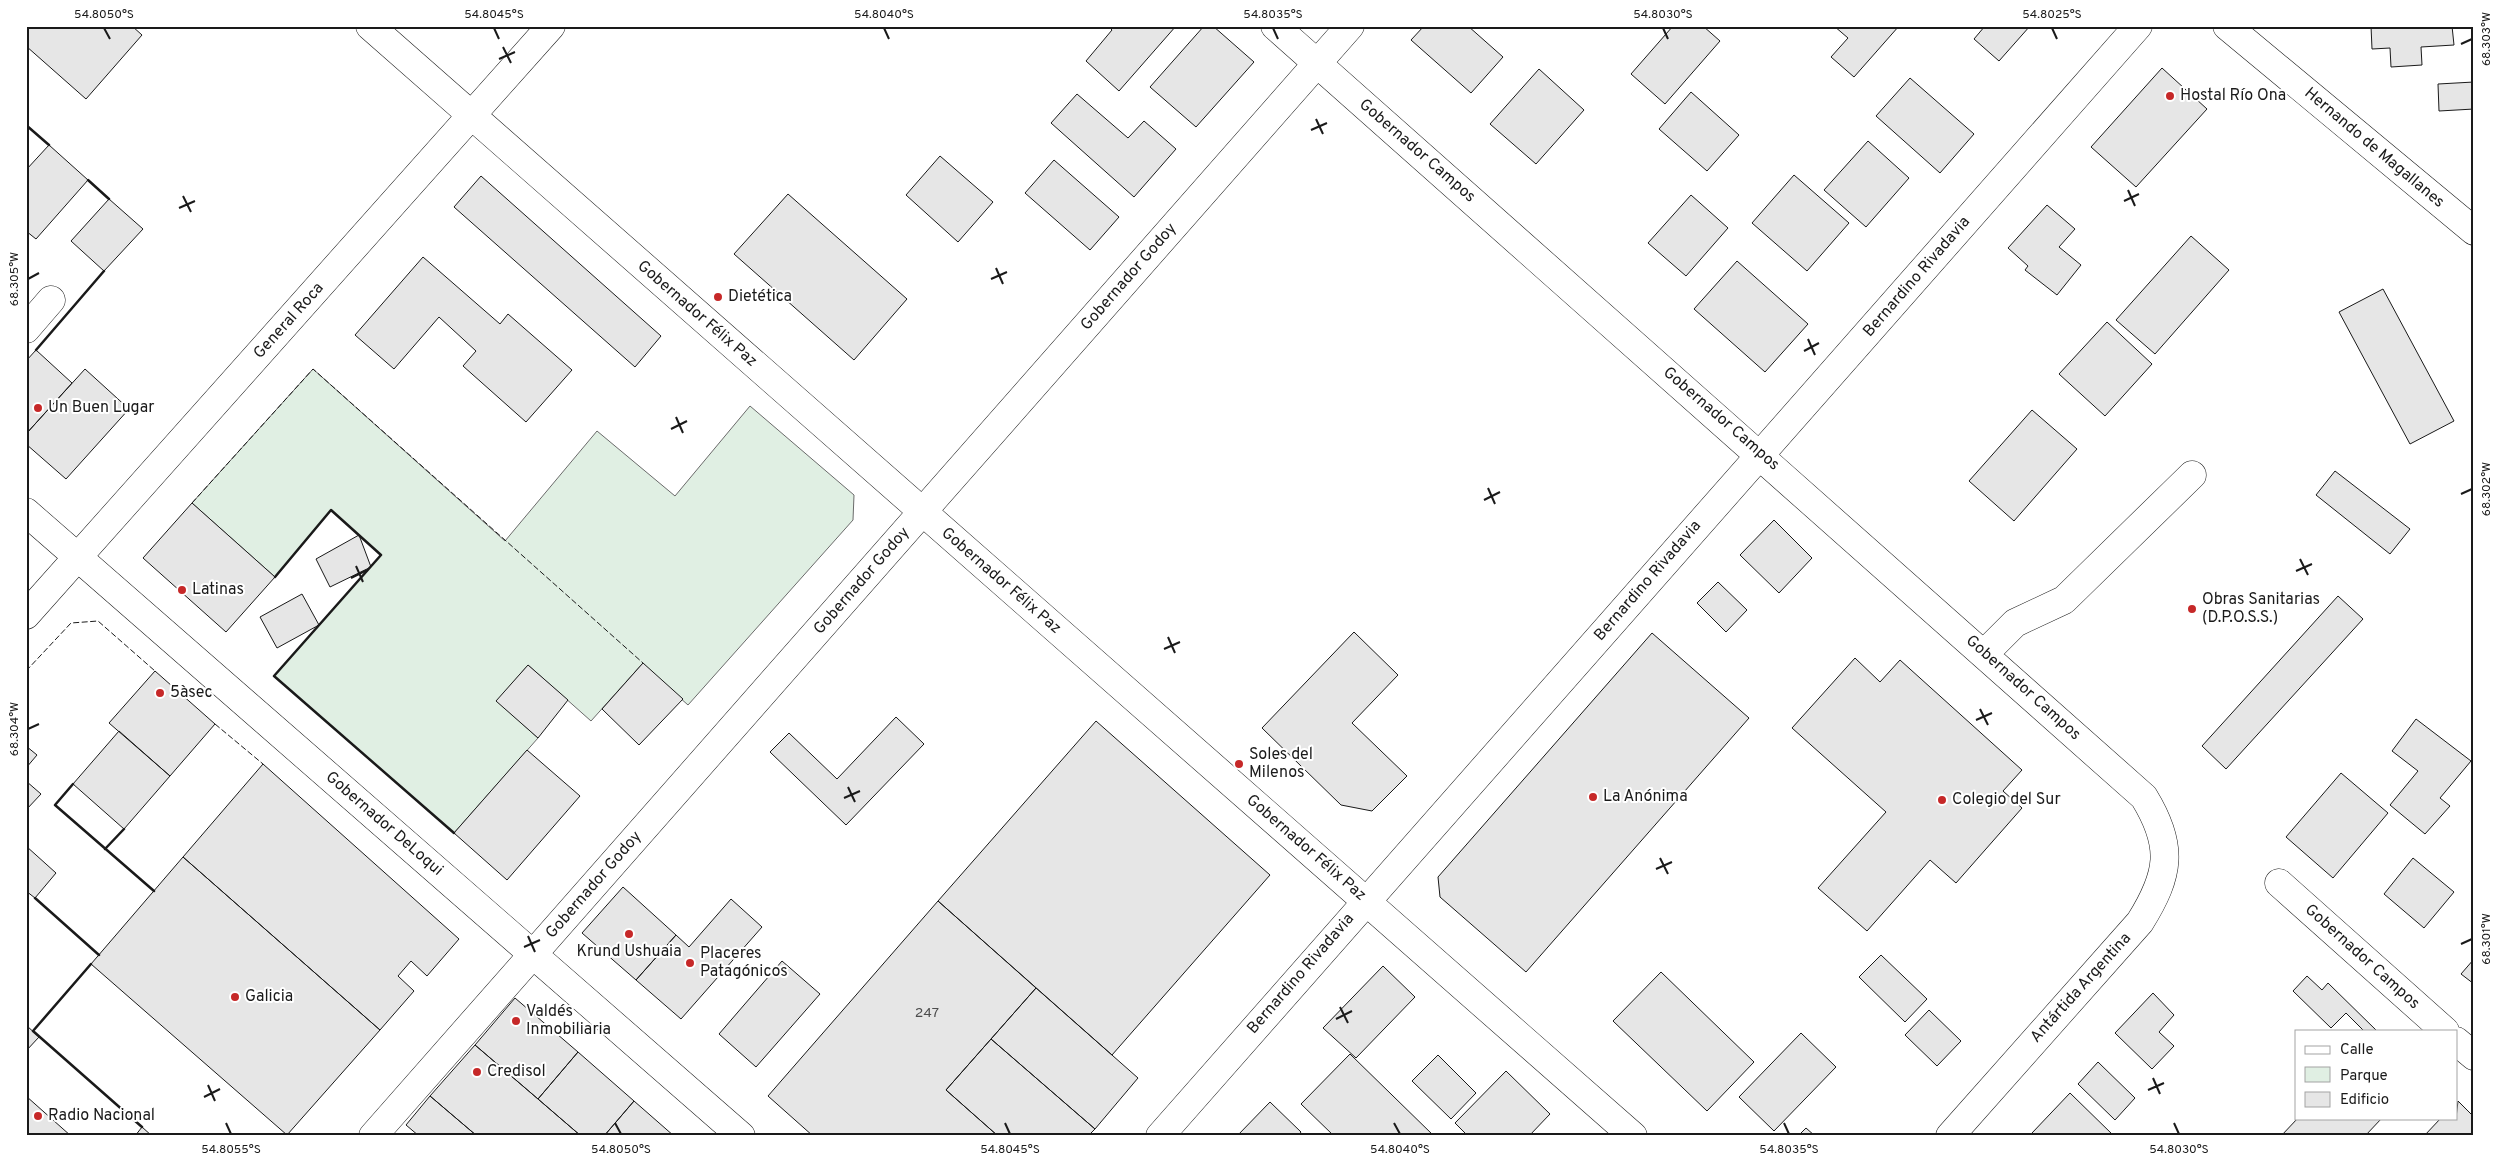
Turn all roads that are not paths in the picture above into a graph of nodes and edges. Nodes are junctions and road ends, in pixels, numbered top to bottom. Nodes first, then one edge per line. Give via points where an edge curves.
1 (370, 26) edge
2 (551, 26) edge
3 (1275, 26) edge
4 (1350, 26) edge
5 (2138, 26) edge
6 (2227, 26) edge
7 (1317, 64) junction
8 (471, 116) junction
9 (2474, 232) edge
10 (51, 300) dead end
11 (26, 329) edge
12 (1760, 454) junction
13 (2192, 475) dead end
14 (26, 512) edge
15 (922, 512) junction
16 (77, 558) junction
17 (26, 615) edge
18 (1984, 654) junction
19 (2158, 820) joint
20 (2279, 883) dead end
21 (1366, 901) junction
22 (533, 954) junction
23 (2444, 1030) edge
24 (2458, 1043) edge
25 (2474, 1056) edge
26 (373, 1136) edge
27 (741, 1136) edge
28 (1160, 1136) edge
29 (1633, 1136) edge
30 (1950, 1136) edge

1 - 8 street, Gobernador Félix Paz
2 - 8 street, General Roca
3 - 7 street, Gobernador Campos
4 - 7 street, Gobernador Godoy
5 - 12 street, Bernardino Rivadavia
6 - 9 street, Hernando de Magallanes
7 - 12 street, Gobernador Campos
7 - 15 street, Gobernador Godoy
8 - 15 street, Gobernador Félix Paz
8 - 16 street, General Roca
10 - 11 street
12 - 18 street, Gobernador Campos
12 - 21 street, Bernardino Rivadavia
13 - 18 street via 2064,600 2015,623
14 - 16 street, Gobernador DeLoqui
15 - 21 street, Gobernador Félix Paz
15 - 22 street, Gobernador Godoy
16 - 17 street, General Roca
16 - 22 street, Gobernador DeLoqui
18 - 19 street, Gobernador Campos via 2144,797
19 - 30 street, Antártida Argentina via 2165,848 2163,873 2153,901 2140,922
20 - 23 street, Gobernador Campos
21 - 28 street, Bernardino Rivadavia
21 - 29 street, Gobernador Félix Paz
22 - 26 street, Gobernador Godoy
22 - 27 street, Gobernador DeLoqui
24 - 25 street

